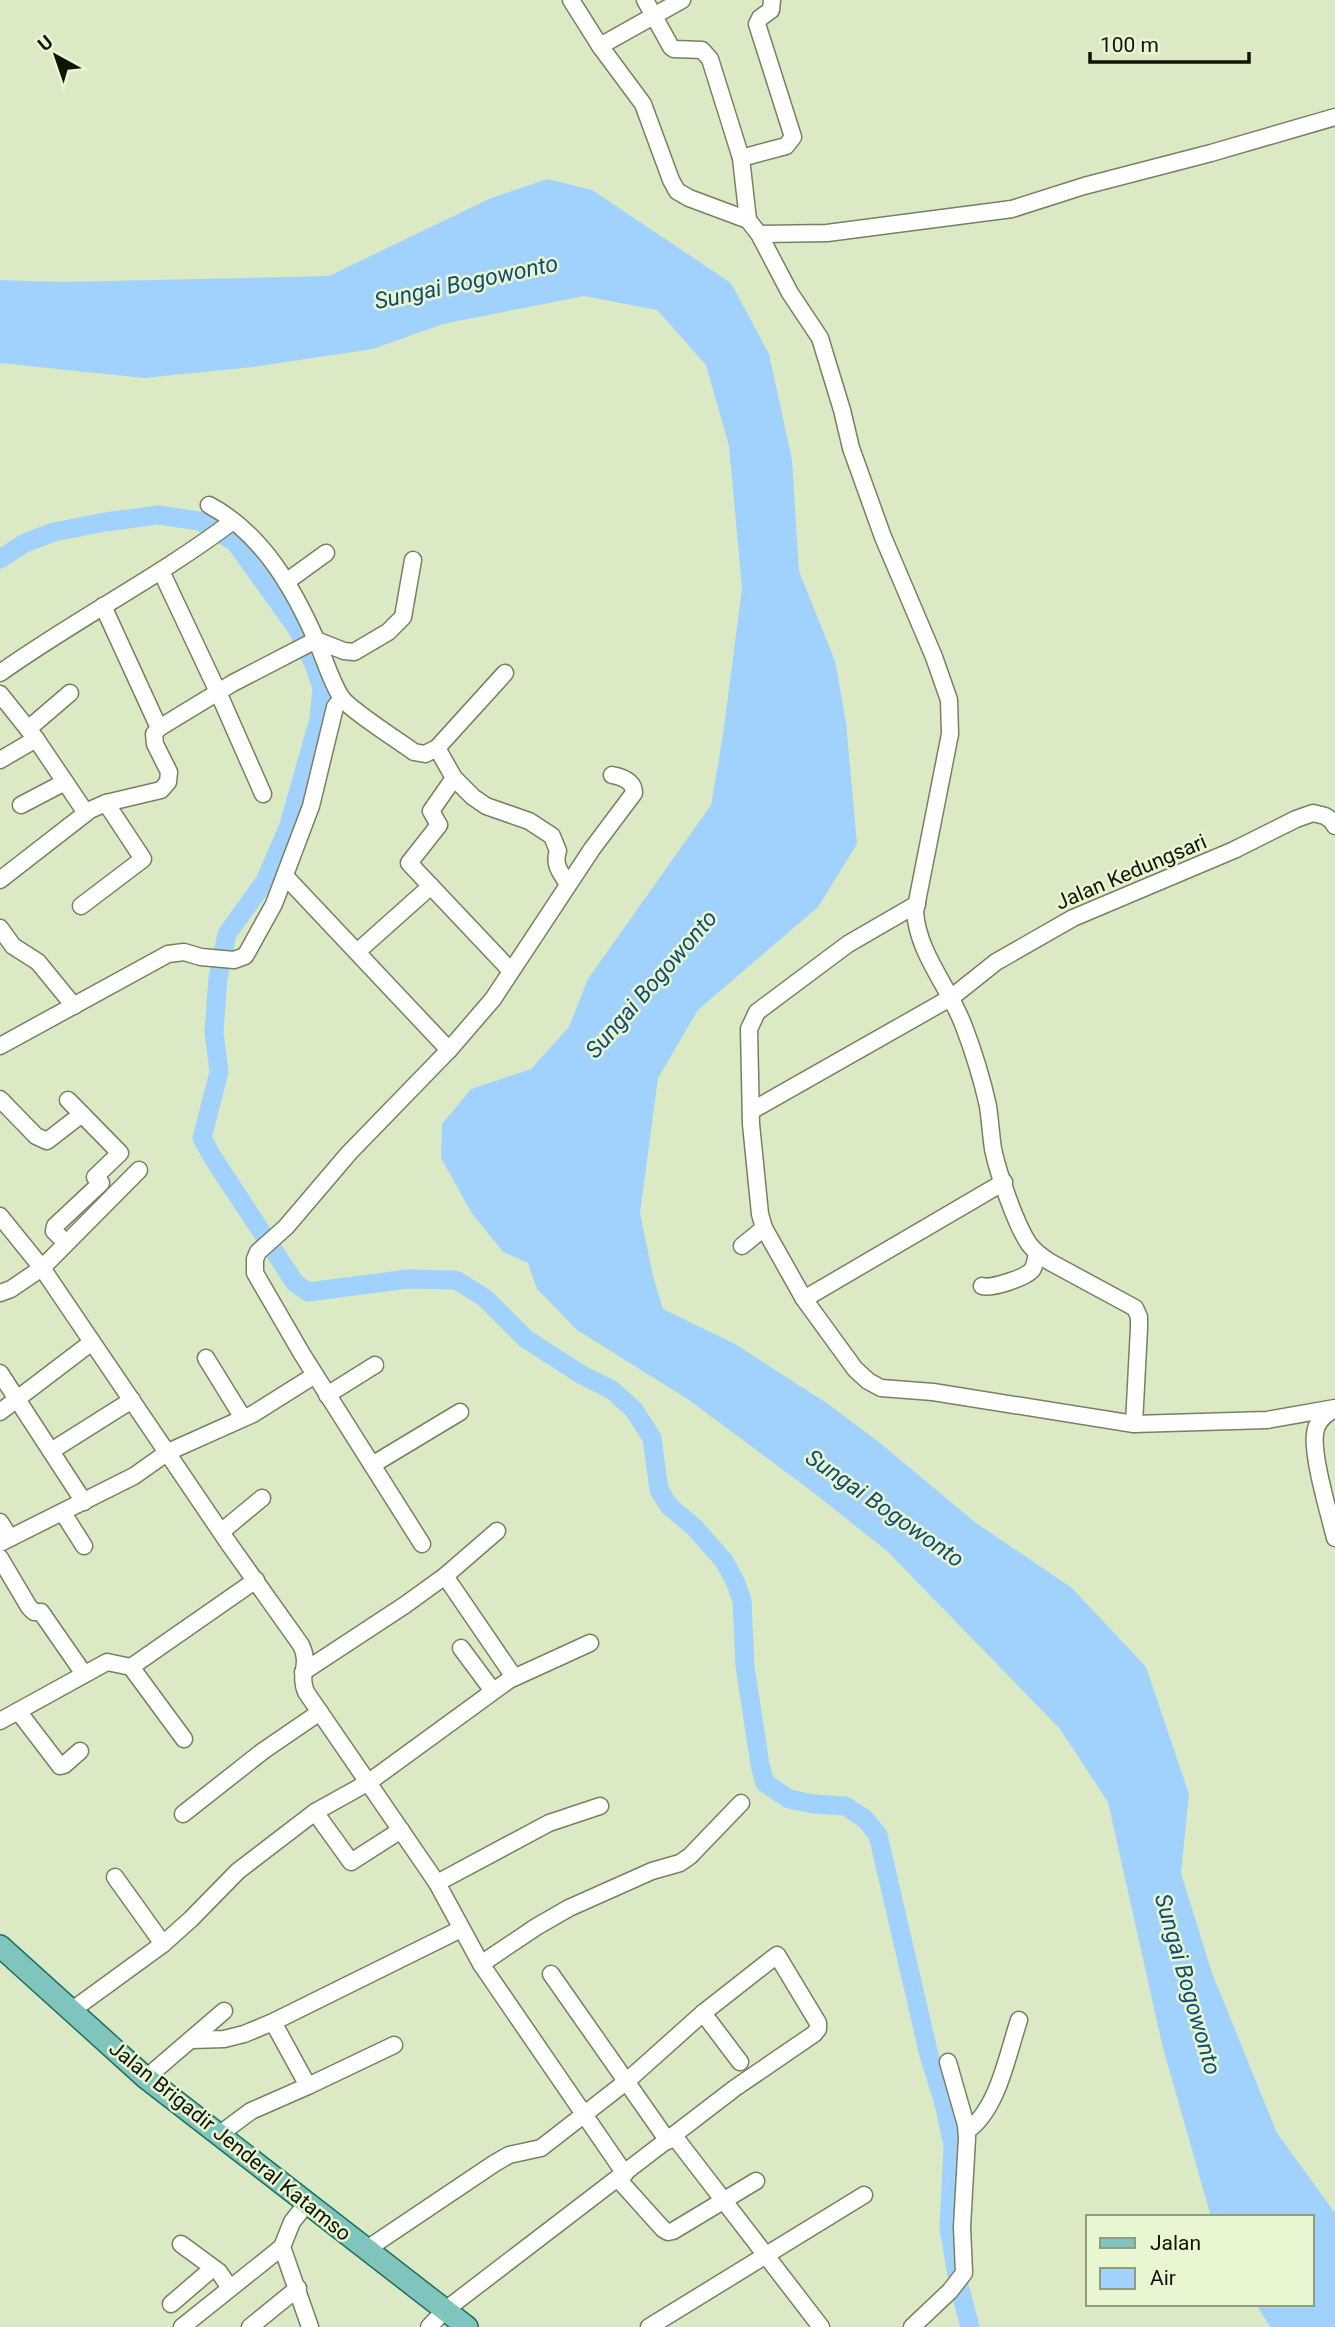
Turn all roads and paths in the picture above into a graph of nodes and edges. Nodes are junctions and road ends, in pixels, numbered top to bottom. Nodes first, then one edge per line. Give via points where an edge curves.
1 (570, 0) edge
2 (645, 0) edge
3 (682, 0) edge
4 (772, 0) edge
5 (653, 15) junction
6 (600, 46) junction
7 (1335, 117) edge
8 (741, 158) junction
9 (748, 219) junction
10 (759, 234) junction
11 (209, 505) dead end
12 (233, 521) junction
13 (326, 553) dead end
14 (413, 560) dead end
15 (160, 571) junction
16 (286, 582) junction
17 (103, 606) junction
18 (314, 641) junction
19 (0, 673) edge
20 (505, 673) dead end
21 (218, 692) junction
22 (71, 694) dead end
23 (0, 695) edge
24 (342, 698) junction
25 (159, 728) junction
26 (32, 734) junction
27 (437, 748) junction
28 (0, 760) edge
29 (612, 775) dead end
30 (454, 778) junction
31 (65, 782) junction
32 (263, 794) dead end
33 (106, 803) junction
34 (20, 805) dead end
35 (86, 813) junction
36 (1335, 826) edge
37 (285, 876) junction
38 (0, 880) edge
39 (568, 884) junction
40 (431, 886) junction
41 (917, 904) junction
42 (80, 906) dead end
43 (0, 928) edge
44 (357, 952) junction
45 (511, 971) junction
46 (952, 998) junction
47 (74, 1006) junction
48 (0, 1046) edge
49 (449, 1049) junction
50 (0, 1098) edge
51 (68, 1100) dead end
52 (751, 1111) junction
53 (82, 1114) junction
54 (139, 1170) dead end
55 (1004, 1182) junction
56 (0, 1216) edge
57 (764, 1228) junction
58 (66, 1243) junction
59 (742, 1246) dead end
60 (1037, 1253) junction
61 (41, 1268) junction
62 (982, 1286) dead end
63 (0, 1293) edge
64 (803, 1299) junction
65 (92, 1342) junction
66 (206, 1358) dead end
67 (375, 1365) dead end
68 (0, 1373) edge
69 (315, 1375) junction
70 (327, 1395) junction
71 (17, 1399) junction
72 (132, 1400) junction
73 (1335, 1408) edge
74 (0, 1412) edge
75 (460, 1412) dead end
76 (243, 1418) junction
77 (1134, 1424) junction
78 (51, 1451) junction
79 (168, 1452) junction
80 (372, 1465) junction
81 (262, 1498) dead end
82 (84, 1503) junction
83 (63, 1513) junction
84 (0, 1522) edge
85 (497, 1531) dead end
86 (221, 1532) junction
87 (1335, 1538) edge
88 (5, 1541) edge
89 (422, 1544) dead end
90 (84, 1546) dead end
91 (0, 1558) edge
92 (445, 1576) junction
93 (256, 1580) junction
94 (590, 1643) dead end
95 (461, 1648) dead end
96 (131, 1667) junction
97 (303, 1672) junction
98 (84, 1674) junction
99 (514, 1677) junction
100 (494, 1691) junction
101 (18, 1711) junction
102 (320, 1712) junction
103 (0, 1721) edge
104 (184, 1739) dead end
105 (80, 1751) dead end
106 (369, 1782) junction
107 (741, 1803) dead end
108 (600, 1806) dead end
109 (316, 1812) junction
110 (183, 1814) dead end
111 (401, 1830) junction
112 (116, 1877) dead end
113 (437, 1883) junction
114 (461, 1929) junction
115 (163, 1944) junction
116 (0, 1946) edge
117 (481, 1964) junction
118 (551, 1974) dead end
119 (71, 2011) junction
120 (224, 2011) dead end
121 (704, 2013) junction
122 (1019, 2020) dead end
123 (272, 2022) junction
124 (191, 2040) junction
125 (394, 2045) dead end
126 (740, 2062) dead end
127 (948, 2062) dead end
128 (146, 2078) junction
129 (627, 2081) junction
130 (308, 2087) junction
131 (583, 2115) junction
132 (967, 2131) junction
133 (220, 2134) junction
134 (671, 2138) junction
135 (622, 2177) junction
136 (756, 2181) dead end
137 (864, 2195) dead end
138 (724, 2200) junction
139 (307, 2203) junction
140 (180, 2244) dead end
141 (282, 2247) junction
142 (367, 2249) junction
143 (765, 2255) junction
144 (213, 2268) junction
145 (230, 2288) junction
146 (298, 2288) junction
147 (171, 2304) dead end
148 (443, 2311) junction
149 (182, 2327) edge
150 (250, 2327) edge
151 (310, 2327) edge
152 (429, 2327) edge
153 (467, 2327) edge
154 (649, 2327) edge
155 (821, 2327) edge
156 (912, 2327) edge

1 - 6 street
2 - 5 street
3 - 5 street
4 - 8 street via 771,10 757,24 793,137 786,146
5 - 6 street
5 - 8 street via 671,47 707,54
6 - 9 street via 643,104 677,191
7 - 10 street via 1012,209 827,233
8 - 9 street
9 - 10 street
10 - 41 street via 820,338 850,448 949,699 950,734
11 - 12 street
12 - 15 street
12 - 16 street
13 - 16 street
14 - 18 street via 403,617 387,632 354,652
15 - 17 street
15 - 21 street
16 - 18 street
17 - 19 street
17 - 25 street
18 - 21 street
18 - 24 street
20 - 27 street
21 - 25 street
21 - 32 street
22 - 26 street
23 - 26 street
24 - 27 street via 414,752 425,754
24 - 37 street via 335,707 311,806
25 - 33 street via 155,744 169,772 167,782 160,790
26 - 28 street
26 - 31 street
27 - 30 street
29 - 39 street via 625,778 634,793
30 - 39 street via 486,806 528,821 552,836 558,851 557,867
30 - 40 street via 431,811 439,825 409,863
31 - 34 street
31 - 35 street
33 - 35 street
33 - 42 street via 143,859
35 - 38 street
36 - 46 street, Jalan Kedungsari via 1325,816 1312,813 1296,818 1234,850 1073,918 996,962
37 - 44 street
37 - 47 street via 245,956 234,960 168,954
39 - 45 street
40 - 44 street
40 - 45 street
41 - 46 street via 916,929
41 - 52 street via 848,944 757,1012 749,1029
43 - 47 street via 13,946 38,962
44 - 49 street
45 - 49 street
46 - 52 street, Jalan Kedungsari
46 - 55 street via 976,1062
47 - 48 street
49 - 69 street via 258,1252 255,1273
50 - 53 street via 36,1136 47,1141
51 - 53 street
52 - 57 street via 754,1170
53 - 58 street via 120,1153 95,1177 101,1183 55,1226
54 - 58 street
55 - 60 street via 1022,1230
55 - 64 street
56 - 61 street
57 - 59 street
57 - 64 street
58 - 61 street
60 - 62 street via 1030,1271 993,1287
60 - 77 street via 1135,1308 1139,1328
61 - 63 street
61 - 65 street
64 - 77 street via 856,1369 881,1388
65 - 71 street
65 - 72 street
66 - 76 street
67 - 70 street
68 - 71 street
69 - 70 street
69 - 76 street
70 - 80 street
71 - 74 street
71 - 78 street
72 - 78 street
72 - 79 street
73 - 77 street via 1267,1420
73 - 87 street via 1322,1418 1315,1433
75 - 80 street
76 - 79 street
78 - 82 street
79 - 82 street
79 - 86 street
80 - 89 street
81 - 86 street
82 - 83 street
83 - 88 street
83 - 90 street
84 - 88 street
85 - 92 street
86 - 93 street
91 - 98 street via 29,1607 41,1612
92 - 97 street
92 - 99 street
93 - 96 street
93 - 97 street via 301,1645 307,1664
94 - 99 street
95 - 100 street
96 - 98 street via 107,1662
96 - 104 street
97 - 102 street via 306,1692
98 - 101 street
99 - 100 street
100 - 106 street
101 - 103 street
101 - 105 street via 60,1766
102 - 106 street
102 - 110 street
106 - 109 street
106 - 111 street
107 - 117 street via 680,1863 569,1908
108 - 113 street via 550,1823
109 - 111 street via 351,1862
109 - 115 street via 238,1871
111 - 113 street
112 - 115 street
113 - 114 street
114 - 117 street
114 - 123 street
115 - 119 street
116 - 119 main road, Jalan Brigadir Jenderal Katamso
117 - 131 street
118 - 129 street
119 - 128 main road, Jalan Brigadir Jenderal Katamso
120 - 124 street
121 - 126 street
121 - 129 street
121 - 134 street via 777,1955 818,2029
122 - 132 street via 989,2106
123 - 124 street via 225,2039
123 - 130 street
124 - 128 street
125 - 130 street
127 - 132 street
128 - 133 main road, Jalan Brigadir Jenderal Katamso
129 - 131 street
129 - 134 street
130 - 133 street via 251,2111
131 - 135 street
131 - 142 street via 541,2148 495,2163
132 - 156 street via 964,2273
133 - 139 main road, Jalan Brigadir Jenderal Katamso
134 - 135 street
134 - 138 street
135 - 138 street via 668,2232
135 - 148 street
136 - 138 street
137 - 143 street
138 - 143 street
139 - 141 street via 292,2222
139 - 142 main road, Jalan Brigadir Jenderal Katamso
140 - 144 street
141 - 145 street
141 - 146 street
142 - 148 main road, Jalan Brigadir Jenderal Katamso
143 - 154 street
143 - 155 street
144 - 145 street
144 - 147 street
145 - 149 street
146 - 150 street
146 - 151 street
148 - 152 street
148 - 153 main road, Jalan Brigadir Jenderal Katamso

